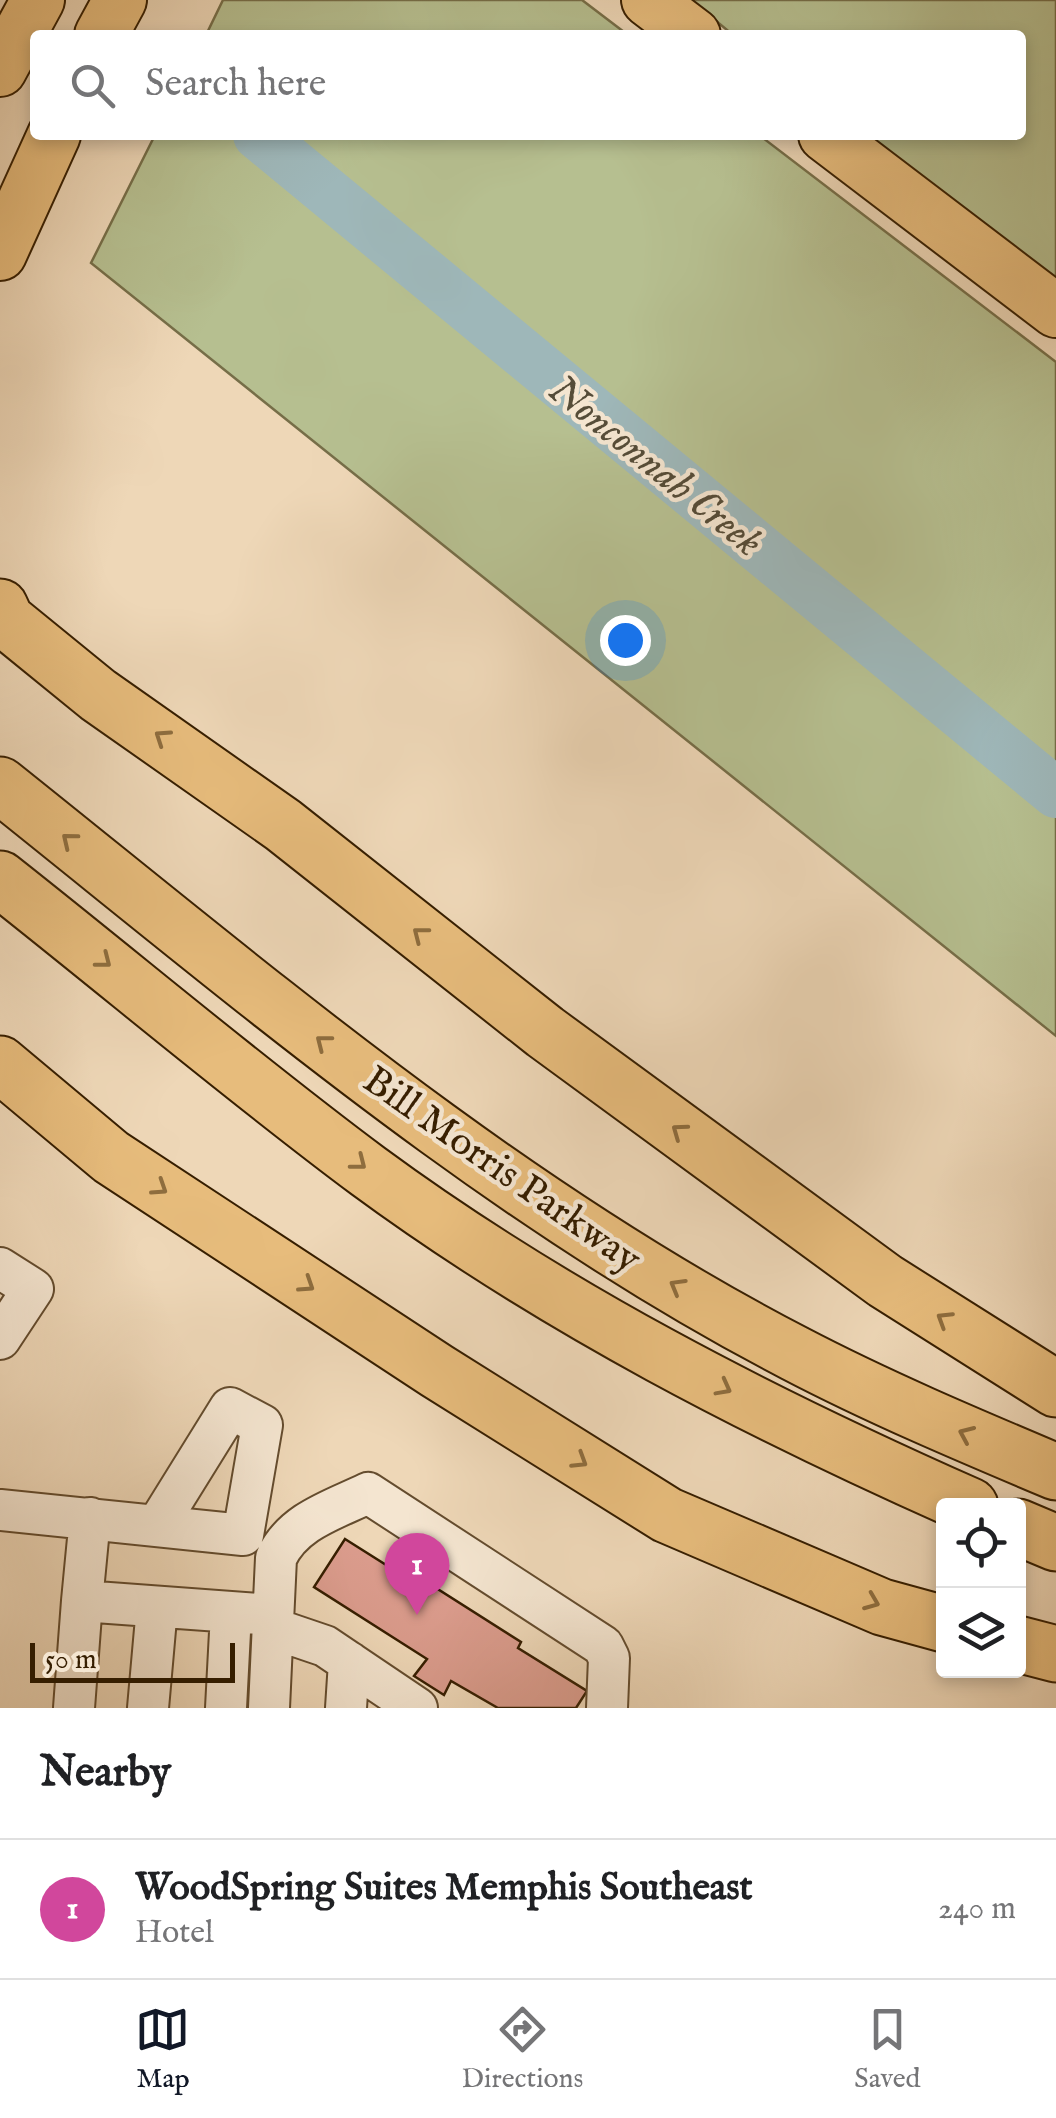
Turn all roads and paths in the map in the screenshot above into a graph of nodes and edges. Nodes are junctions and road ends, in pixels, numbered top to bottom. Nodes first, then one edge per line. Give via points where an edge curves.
1 (38, 0) edge
2 (120, 0) edge
3 (648, 0) edge
4 (105, 30) edge
5 (687, 30) edge
6 (0, 70) edge
7 (52, 140) edge
8 (832, 140) edge
9 (0, 254) edge
10 (1056, 311) edge
11 (0, 607) edge
12 (0, 668) edge
13 (98, 695) junction
14 (0, 785) edge
15 (0, 879) edge
16 (0, 1064) edge
17 (0, 1111) edge
18 (112, 1157) junction
19 (0, 1268) edge
20 (0, 1339) edge
21 (1056, 1390) edge
22 (1056, 1472) edge
23 (952, 1498) edge
24 (0, 1510) edge
25 (90, 1518) junction
26 (158, 1524) junction
27 (1026, 1530) edge
28 (243, 1535) junction
29 (288, 1539) junction
30 (1056, 1543) edge
31 (82, 1601) junction
32 (157, 1607) junction
33 (231, 1613) junction
34 (273, 1621) junction
35 (936, 1622) edge
36 (1026, 1646) edge
37 (1056, 1654) edge
38 (349, 1662) junction
39 (74, 1708) edge
40 (148, 1708) edge
41 (226, 1708) edge
42 (269, 1708) edge
43 (346, 1708) edge
44 (417, 1708) edge
45 (607, 1708) edge

1 - 6 main road
2 - 4 main road
3 - 5 main road
7 - 9 main road
8 - 10 main road
11 - 13 highway via 6,620
12 - 13 highway via 31,671
21 -> 13 highway via 885,1281 545,1032 268,814
22 -> 14 highway, Bill Morris Parkway via 793,1353 648,1269 324,1044
15 -> 23 highway, Bill Morris Parkway via 370,1172 591,1318 815,1437
16 - 18 highway
17 - 18 highway via 26,1115
18 -> 35 highway via 667,1514 882,1607
19 - 20 lane via 32,1289
24 - 25 lane
25 - 26 lane
25 - 31 lane
26 - 28 lane
26 - 28 lane via 230,1408 262,1426
27 - 30 highway
28 - 29 lane
29 - 34 lane via 276,1558
29 - 45 lane via 302,1524 368,1493 603,1646 610,1658
31 - 32 lane
31 - 39 lane
32 - 33 lane
32 - 40 lane
33 - 34 lane
33 - 41 lane
34 - 38 lane
34 - 42 lane
36 - 37 highway
38 - 43 lane
38 - 44 lane

